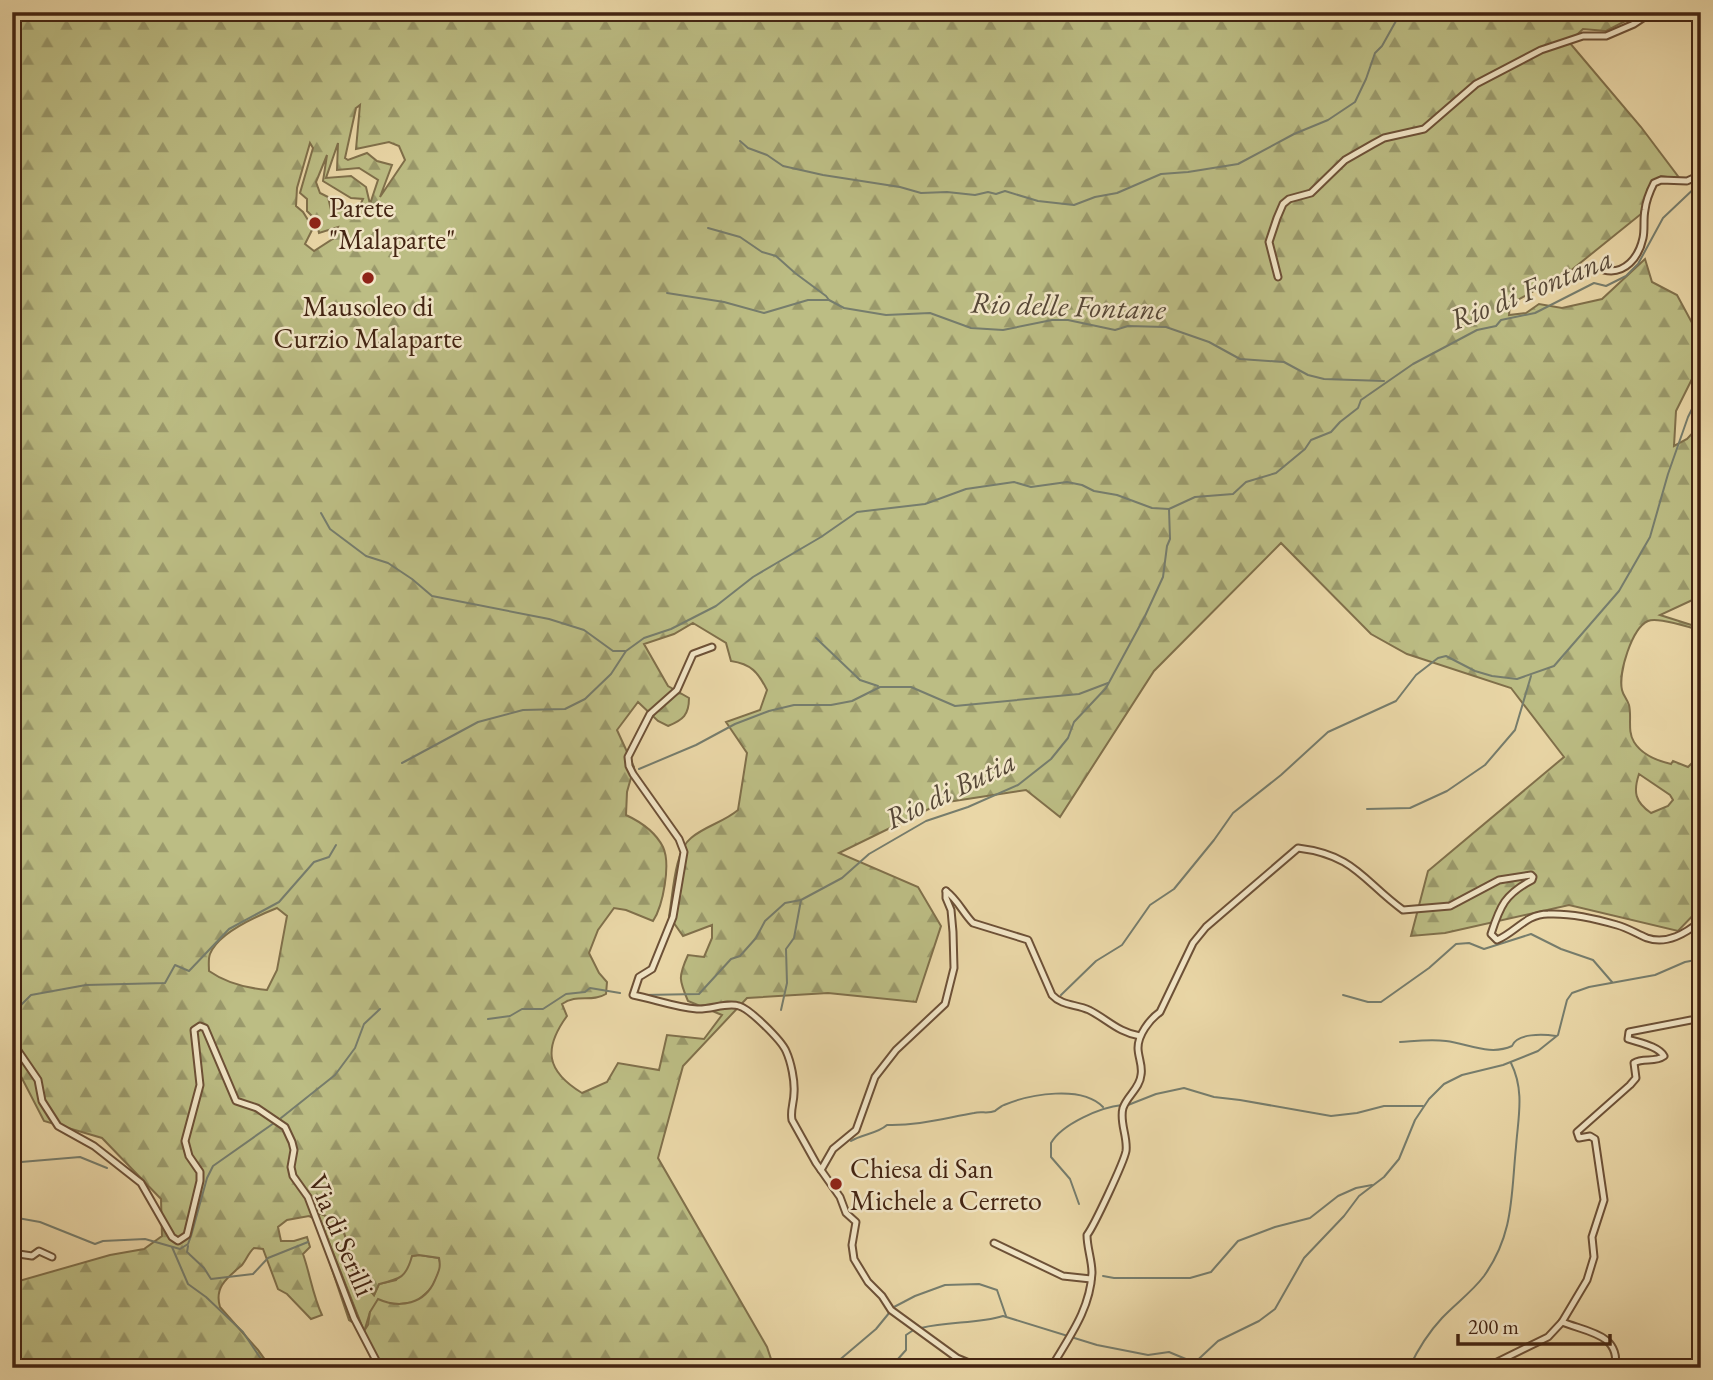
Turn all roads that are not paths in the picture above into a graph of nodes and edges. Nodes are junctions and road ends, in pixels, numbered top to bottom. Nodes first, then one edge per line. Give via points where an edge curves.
1 (1652, 12) edge
2 (1701, 178) edge
3 (1604, 270) dead end
4 (1278, 277) dead end
5 (712, 646) dead end
6 (1701, 921) edge
7 (1701, 1020) edge
8 (1140, 1036) junction
9 (12, 1042) edge
10 (821, 1170) junction
11 (994, 1243) dead end
12 (12, 1253) edge
13 (52, 1256) dead end
14 (1091, 1279) junction
15 (1562, 1322) junction
16 (380, 1368) edge
17 (981, 1368) edge
18 (1051, 1368) edge
19 (1485, 1368) edge
20 (1615, 1368) edge

1 - 4 street via 1606,36 1583,36 1541,50 1476,84 1424,129 1384,138 1346,160 1318,189 1289,199 1269,242
2 - 3 street via 1654,183 1636,256 1628,267
5 - 10 street via 693,654 677,690 650,714 628,757 632,774 684,852 669,927 652,969 639,977 633,995 699,1009 737,1005 775,1035 786,1052 793,1080 792,1120
6 - 8 street via 1672,939 1651,940 1619,925 1546,914 1529,918 1497,940 1491,934 1503,902 1532,880 1531,875 1499,880 1450,906 1403,910 1343,861 1298,848 1200,935 1160,1012
7 - 15 street via 1629,1032 1628,1039 1664,1056 1634,1063 1636,1078 1577,1132 1579,1138 1595,1139 1604,1200 1592,1237 1590,1273
8 - 10 street via 1121,1031 1090,1010 1057,1001 1028,940 973,923 946,891 954,968 945,1004 896,1049 875,1077 856,1130 833,1149
8 - 14 street via 1141,1079 1122,1114 1126,1151 1087,1235
9 - 16 street, Via di Serilli via 38,1080 46,1111 58,1126 94,1146 141,1183 172,1237 181,1240 187,1235 200,1181 186,1141 201,1085 194,1030 205,1028 236,1101 257,1108 285,1127 294,1150 293,1176 308,1197 354,1318
10 - 17 street via 856,1222 854,1259 868,1282 891,1310 957,1358
11 - 14 street via 1063,1276
12 - 13 street via 33,1256 39,1251
14 - 18 street via 1080,1322
15 - 19 street via 1542,1341
15 - 20 street via 1609,1340 1615,1346

